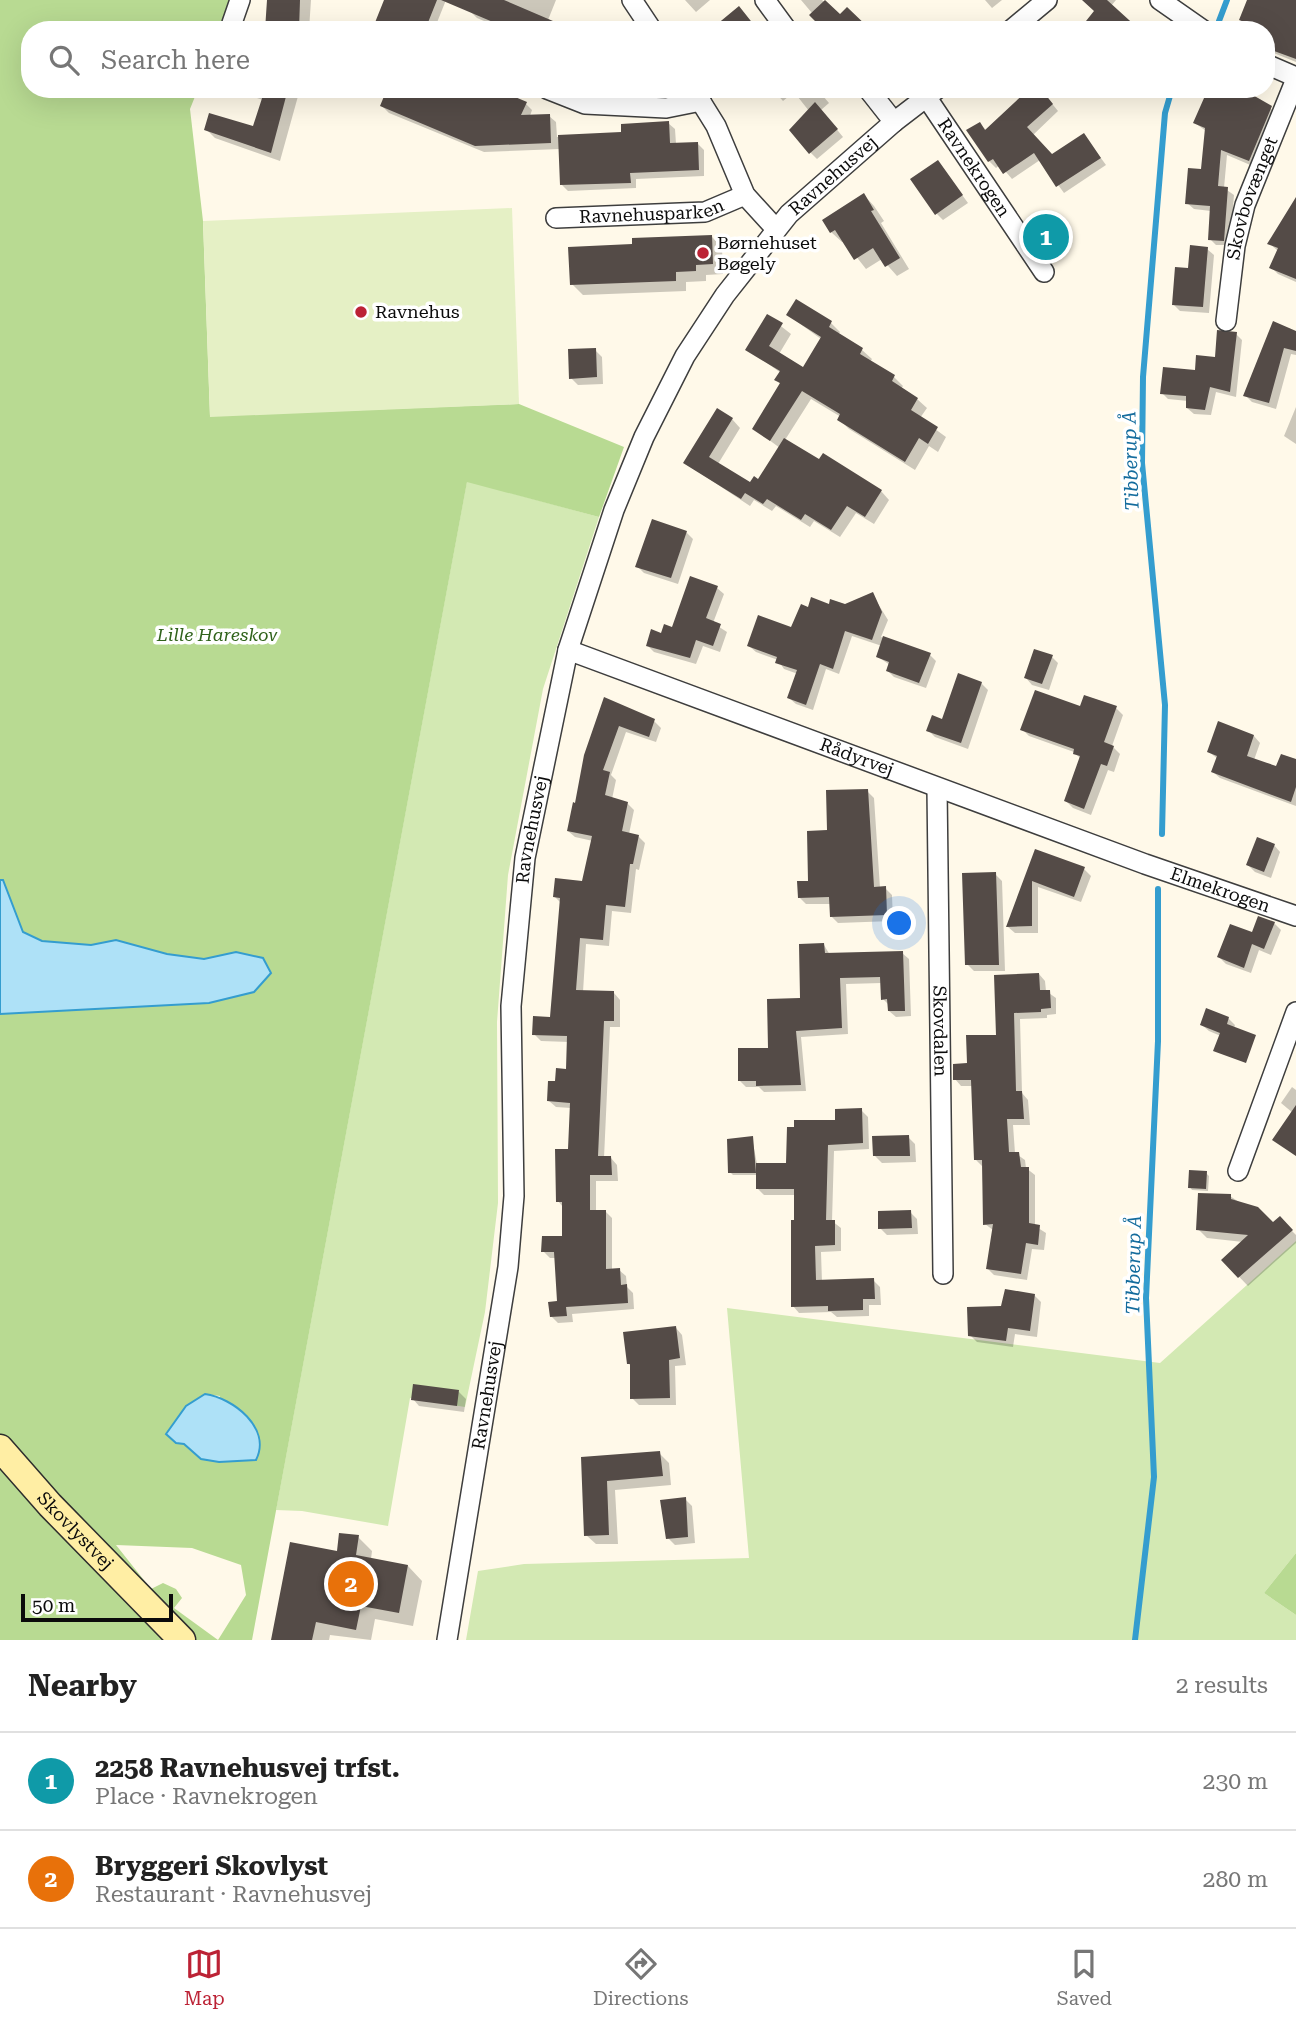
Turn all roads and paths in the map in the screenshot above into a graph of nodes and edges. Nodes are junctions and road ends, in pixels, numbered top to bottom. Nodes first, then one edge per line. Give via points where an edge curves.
1 (240, 0) edge
2 (632, 0) edge
3 (765, 0) edge
4 (1047, 0) edge
5 (1160, 0) edge
6 (233, 21) edge
7 (646, 21) edge
8 (780, 21) edge
9 (1022, 21) edge
10 (1190, 21) edge
11 (1275, 68) edge
12 (1296, 78) edge
13 (570, 98) edge
14 (690, 98) edge
15 (699, 98) edge
16 (875, 98) edge
17 (927, 98) edge
18 (935, 98) edge
19 (894, 122) junction
20 (745, 195) junction
21 (555, 218) dead end
22 (776, 229) junction
23 (1044, 272) dead end
24 (1226, 321) dead end
25 (568, 650) junction
26 (937, 788) junction
27 (1145, 864) joint
28 (1296, 916) edge
29 (1296, 1012) edge
30 (1238, 1171) dead end
31 (943, 1274) dead end
32 (0, 1448) edge
33 (182, 1640) edge
34 (447, 1640) edge

1 - 6 street
2 - 7 street
3 - 8 street
4 - 9 street
5 - 10 street
11 - 12 street, Skovbovænget
12 - 24 street, Skovbovænget via 1245,205
13 - 14 street, Ravnehusparken via 585,104 666,108
15 - 20 street, Ravnehusparken
16 - 19 street, Ravnehusvej
17 - 19 street, Ravnehusvej
18 - 23 street, Ravnekrogen
19 - 22 street, Ravnehusvej
20 - 21 street, Ravnehusparken via 705,212
20 - 22 street, Ravnehusparken
22 - 25 street, Ravnehusvej via 724,295 685,356 644,437 614,510
25 - 26 street, Rådyrvej
25 - 34 street, Ravnehusvej via 525,858 511,1006 514,1196 508,1267
26 - 27 street, Rådyrvej
26 - 31 street, Skovdalen
27 - 28 street, Elmekrogen
29 - 30 street
32 - 33 street, Skovlystvej

